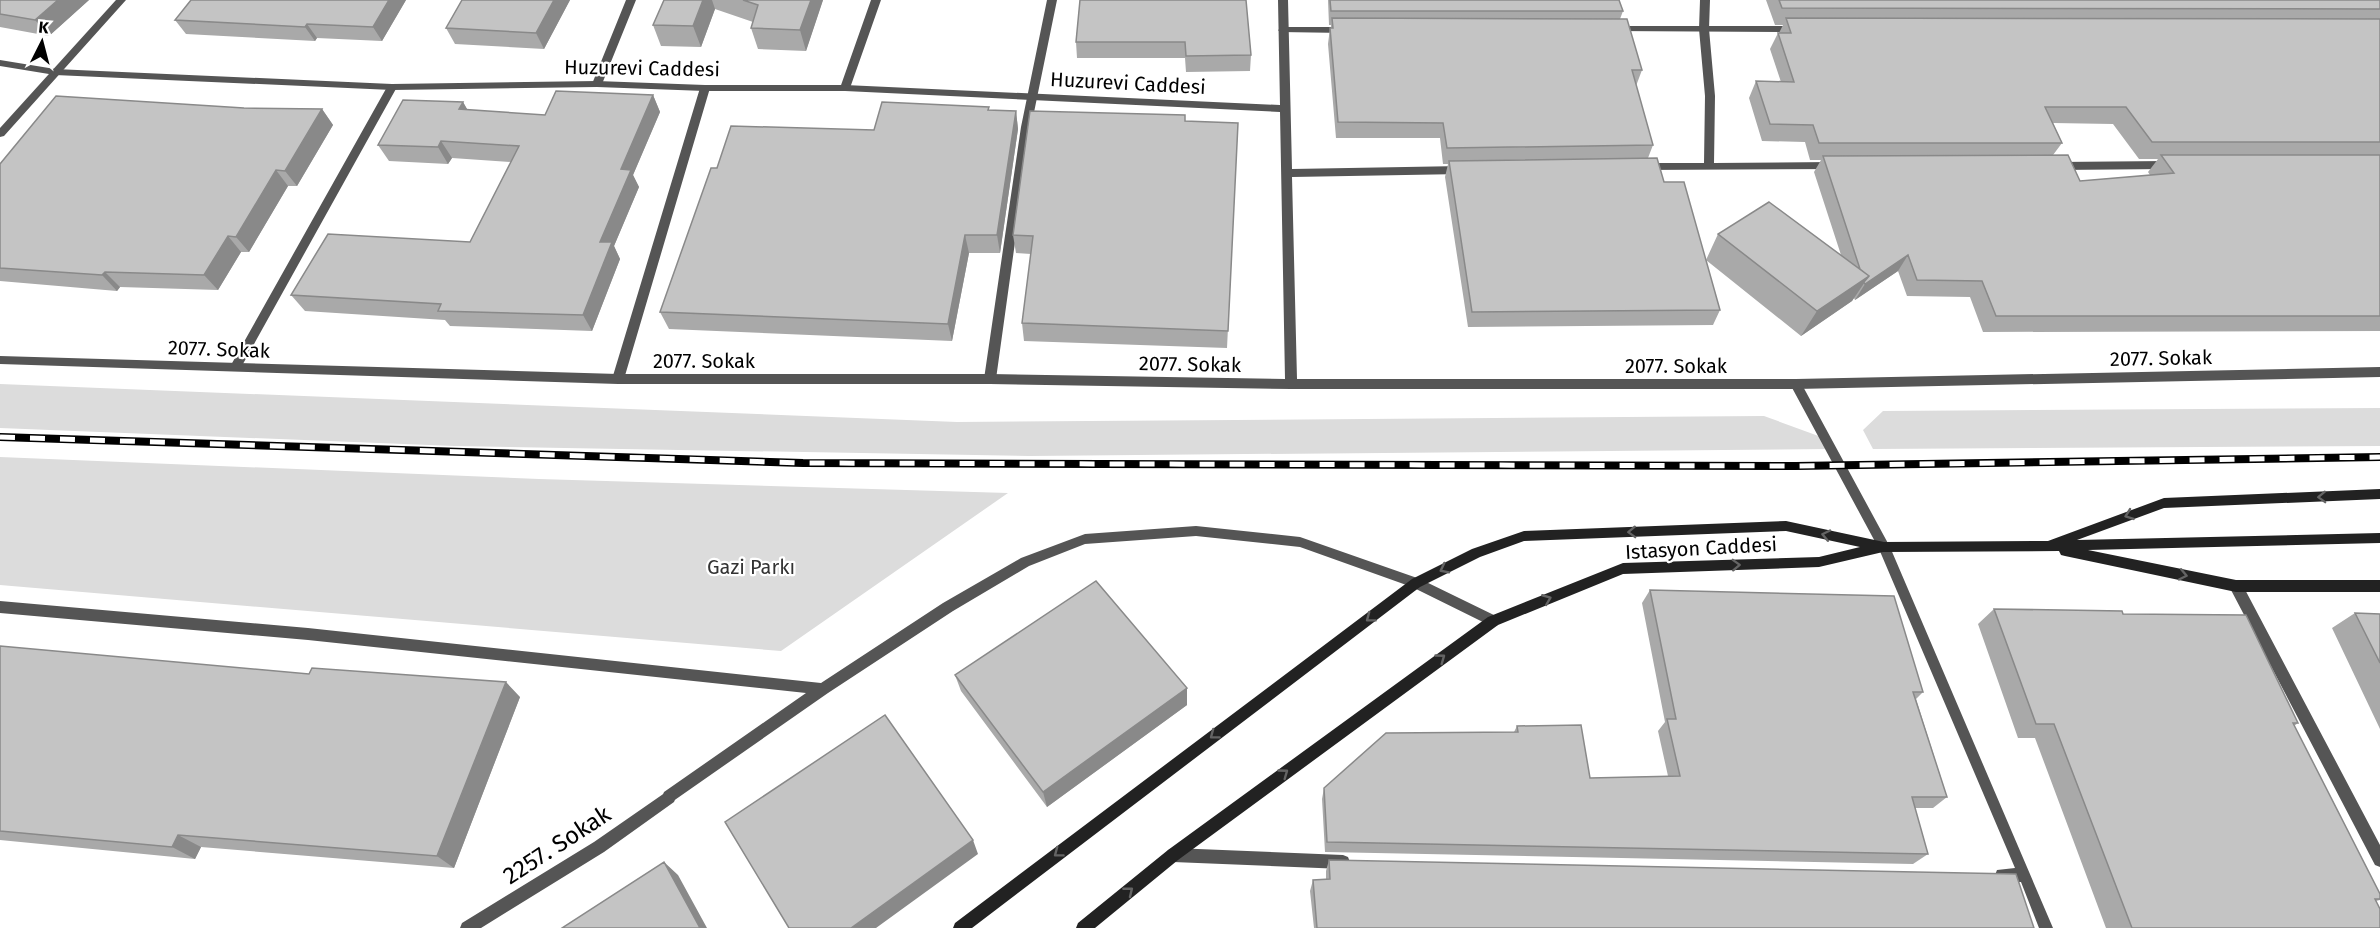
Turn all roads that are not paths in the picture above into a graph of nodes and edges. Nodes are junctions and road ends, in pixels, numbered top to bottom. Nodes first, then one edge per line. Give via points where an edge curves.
1 (121, 0) edge
2 (631, 0) edge
3 (876, 0) edge
4 (1052, 0) edge
5 (1283, 0) edge
6 (1705, 0) edge
7 (1599, 29) edge
8 (1704, 29) junction
9 (1810, 29) edge
10 (1283, 30) junction
11 (1353, 30) edge
12 (0, 63) edge
13 (55, 72) junction
14 (597, 84) junction
15 (393, 87) junction
16 (705, 88) junction
17 (845, 88) junction
18 (1033, 97) junction
19 (1284, 109) junction
20 (0, 134) edge
21 (2176, 165) edge
22 (1709, 166) junction
23 (1841, 166) edge
24 (2045, 166) edge
25 (1627, 167) edge
26 (1474, 170) edge
27 (1286, 173) junction
28 (0, 360) edge
29 (235, 368) junction
30 (2380, 372) edge
31 (618, 379) junction
32 (990, 379) junction
33 (1291, 384) junction
34 (1796, 384) junction
35 (2380, 494) edge
36 (2380, 538) edge
37 (2044, 546) junction
38 (1884, 548) junction
39 (1416, 583) junction
40 (2236, 586) junction
41 (2380, 586) edge
42 (0, 607) edge
43 (1493, 621) junction
44 (823, 689) junction
45 (1173, 855) junction
46 (2380, 860) edge
47 (1354, 862) edge
48 (1989, 874) edge
49 (2025, 875) junction
50 (467, 928) edge
51 (960, 928) edge
52 (1083, 928) edge
53 (2046, 928) edge

1 - 13 street
2 - 14 street
3 - 17 street
4 - 18 street
5 - 10 street
6 - 8 street
7 - 8 street
8 - 9 street
8 - 22 street via 1710,96
10 - 11 street
10 - 19 street
12 - 13 street, Huzurevi Caddesi
13 - 15 street, Huzurevi Caddesi
13 - 20 street
14 - 15 street, Huzurevi Caddesi
14 - 16 street, Huzurevi Caddesi
15 - 29 street
16 - 17 street, Huzurevi Caddesi
16 - 31 street
17 - 18 street, Huzurevi Caddesi
18 - 19 street, Huzurevi Caddesi
18 - 32 street
19 - 27 street
21 - 24 street
22 - 23 street
22 - 25 street
26 - 27 street
27 - 33 street
28 - 29 street, 2077. Sokak
29 - 31 street, 2077. Sokak
30 - 34 street, 2077. Sokak
31 - 32 street, 2077. Sokak
32 - 33 street, 2077. Sokak
33 - 34 street, 2077. Sokak
34 - 38 street
35 -> 37 main road via 2163,503
36 - 37 main road
37 - 38 main road
37 -> 40 main road
38 -> 39 main road via 1786,526 1524,536 1476,553
43 -> 38 main road, Istasyon Caddesi via 1623,569 1819,562
38 - 49 street
39 - 43 street, 2257. Sokak
39 - 44 street, 2257. Sokak via 1300,542 1196,531 1085,539 1025,562
39 -> 51 main road
40 - 41 main road
40 - 46 street
42 - 44 street via 308,634
45 -> 43 main road, Istasyon Caddesi
44 - 50 street, 2257. Sokak via 599,847
45 - 47 street
52 -> 45 main road, Istasyon Caddesi
48 - 49 street
49 - 53 street

